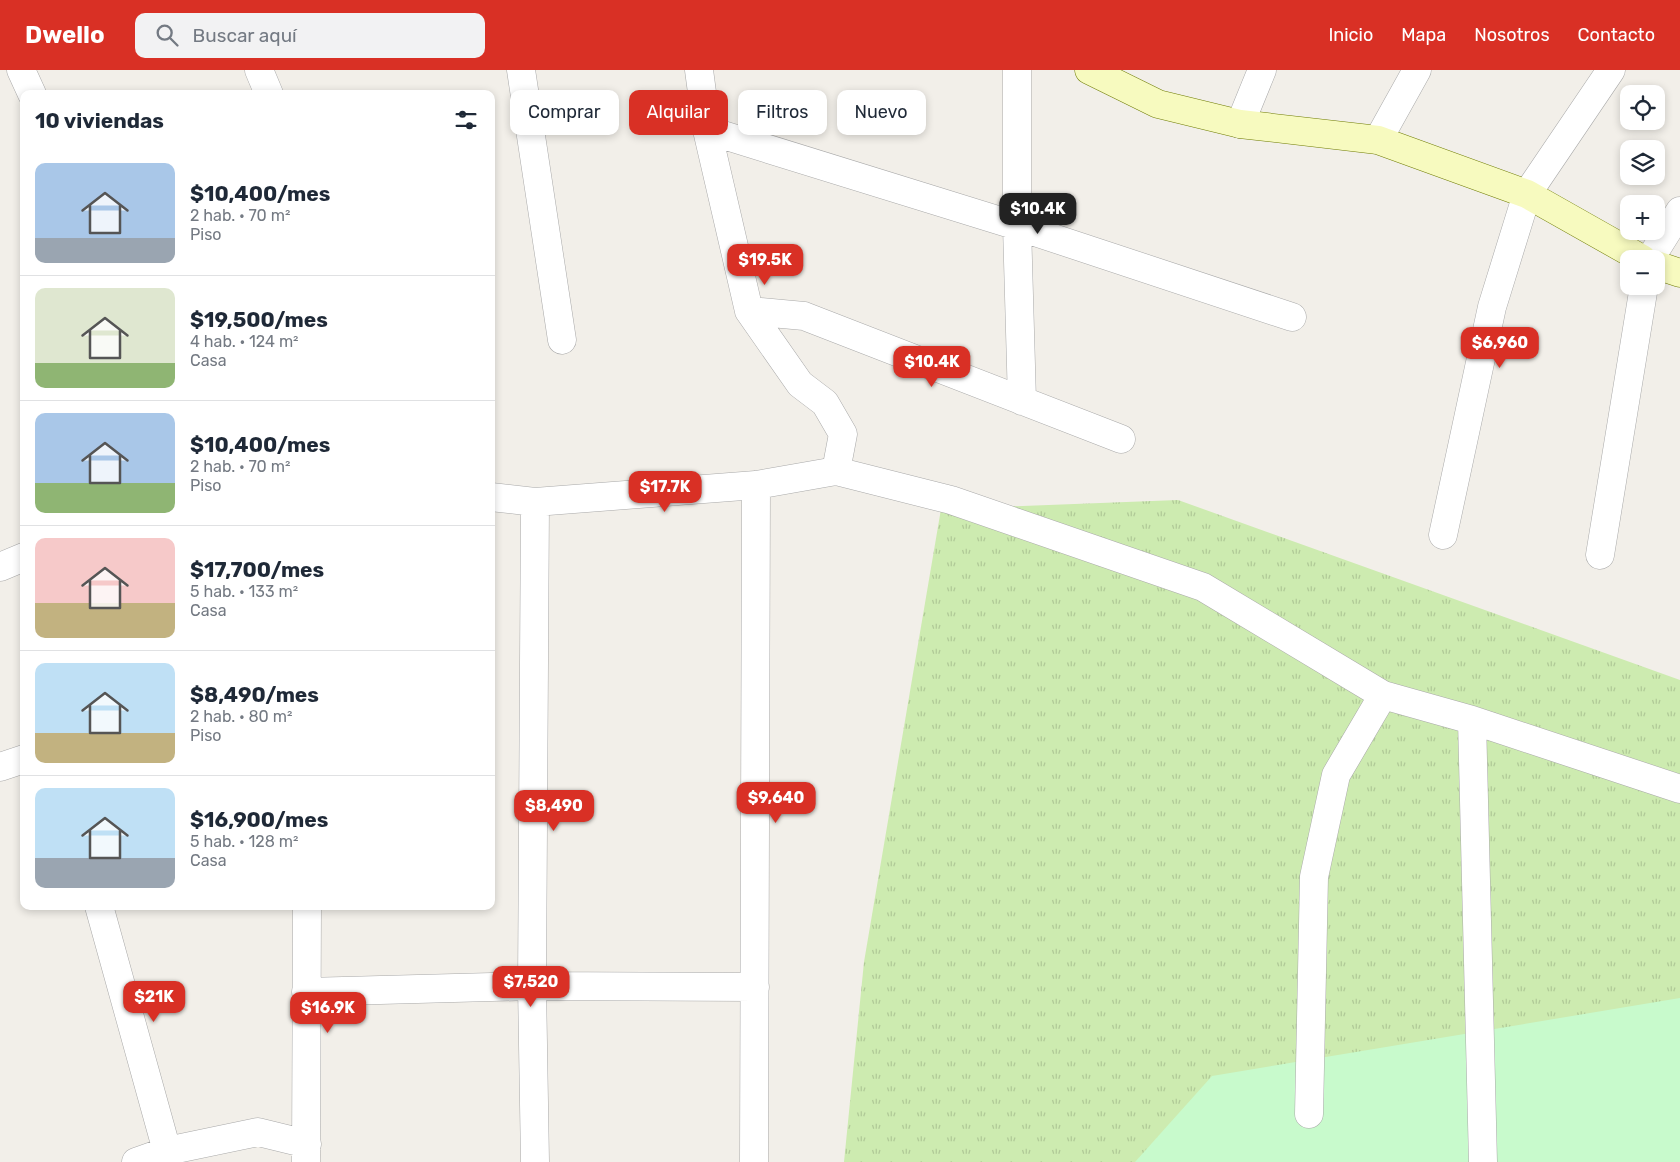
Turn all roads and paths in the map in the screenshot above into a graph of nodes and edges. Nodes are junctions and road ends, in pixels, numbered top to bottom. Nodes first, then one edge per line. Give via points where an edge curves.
1 (22, 70) edge
2 (259, 70) edge
3 (521, 70) edge
4 (699, 70) edge
5 (1017, 70) edge
6 (1089, 70) edge
7 (1262, 70) edge
8 (1417, 70) edge
9 (1611, 70) edge
10 (30, 90) edge
11 (267, 90) edge
12 (702, 90) edge
13 (1240, 124) junction
14 (708, 135) edge
15 (723, 135) edge
16 (1378, 140) junction
17 (1527, 194) junction
18 (1680, 211) edge
19 (1017, 226) junction
20 (1626, 250) edge
21 (1656, 250) edge
22 (1665, 268) edge
23 (1680, 273) edge
24 (1643, 295) edge
25 (749, 311) junction
26 (1292, 317) dead end
27 (562, 340) dead end
28 (1022, 400) junction
29 (1121, 439) dead end
30 (836, 471) junction
31 (756, 485) junction
32 (495, 497) edge
33 (535, 502) junction
34 (1443, 535) dead end
35 (1600, 555) dead end
36 (20, 558) edge
37 (0, 566) edge
38 (1384, 695) junction
39 (1472, 720) junction
40 (20, 760) edge
41 (0, 767) edge
42 (1680, 789) edge
43 (101, 910) edge
44 (307, 910) edge
45 (532, 986) junction
46 (754, 986) junction
47 (306, 992) junction
48 (1310, 1114) dead end
49 (167, 1151) junction
50 (307, 1153) edge
51 (136, 1162) edge
52 (535, 1162) edge
53 (754, 1162) edge
54 (1483, 1162) edge

1 - 10 street
2 - 11 street
3 - 27 street
4 - 12 street
5 - 19 street
6 - 13 main road via 1158,104
7 - 13 street
8 - 16 street
9 - 17 street
13 - 16 main road
14 - 25 street
15 - 19 street
16 - 17 main road
17 - 20 main road
17 - 34 street via 1492,307
18 - 21 street
19 - 26 street
19 - 28 street
22 - 23 main road
24 - 35 street
25 - 28 street via 804,316
25 - 30 street via 800,384 825,403 843,434
28 - 29 street
30 - 31 street
30 - 38 street via 951,500 1203,586
31 - 33 street
31 - 46 street
32 - 33 street
33 - 45 street
36 - 37 street
38 - 39 street
38 - 48 street via 1336,775 1314,877
39 - 42 street
39 - 54 street
40 - 41 street
43 - 49 street
44 - 47 street
45 - 46 street
45 - 47 street
45 - 52 street
46 - 53 street
47 - 50 street
49 - 50 street via 258,1132
49 - 51 street

